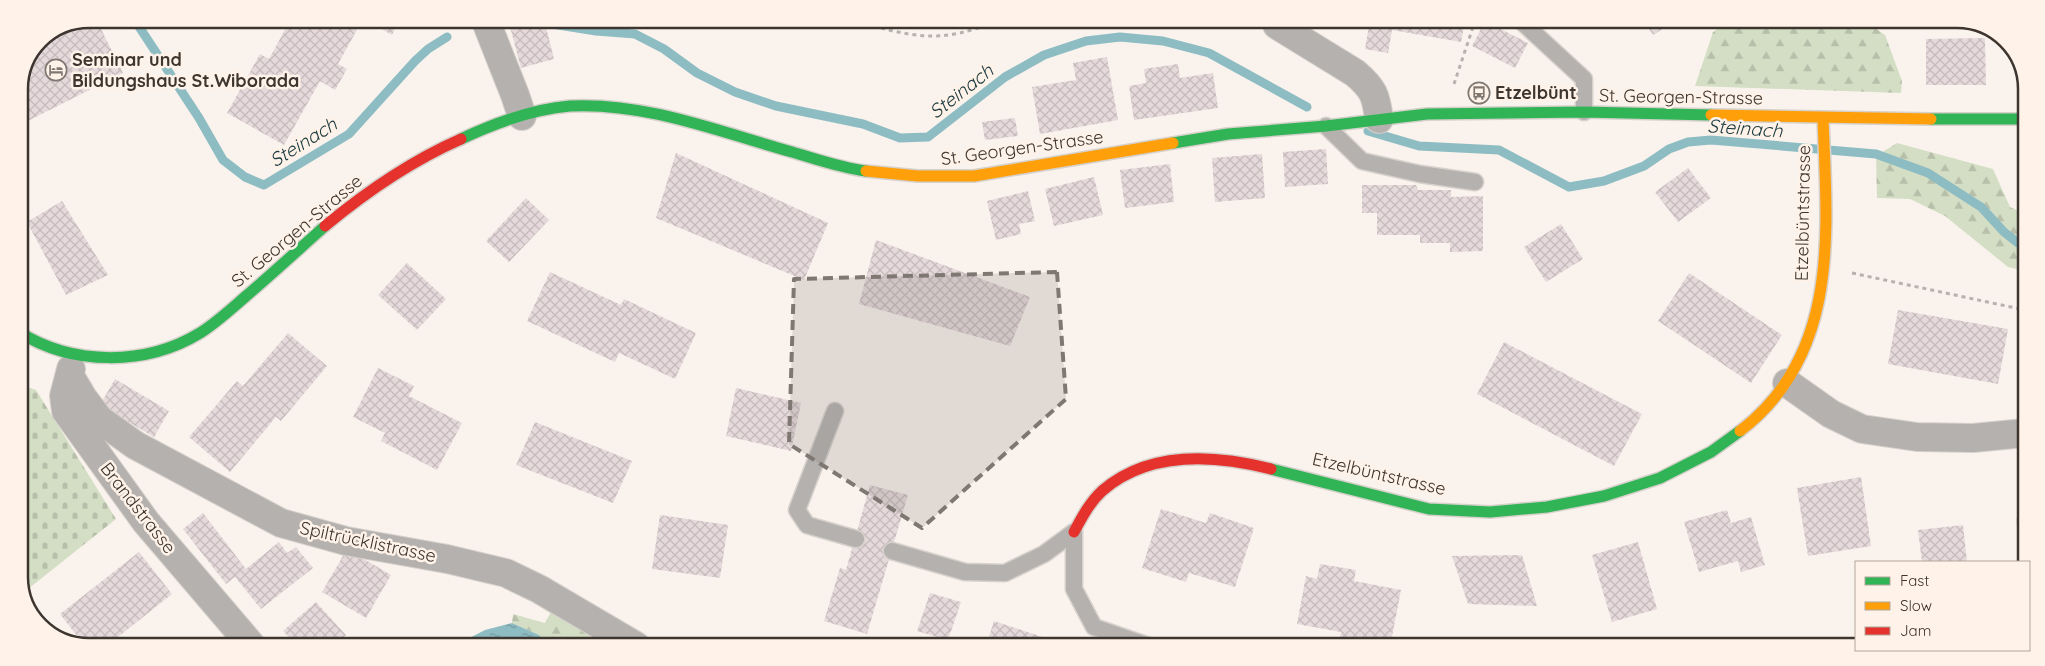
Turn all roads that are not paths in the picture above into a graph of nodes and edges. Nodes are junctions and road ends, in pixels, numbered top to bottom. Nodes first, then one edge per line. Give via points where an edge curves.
1 (488, 28) edge
2 (1282, 28) edge
3 (1529, 28) edge
4 (1584, 112) junction
5 (522, 116) junction
6 (1823, 118) junction
7 (2017, 119) edge
8 (1376, 120) junction
9 (1326, 126) junction
10 (1475, 182) dead end
11 (28, 339) edge
12 (71, 365) junction
13 (1787, 383) junction
14 (835, 411) dead end
15 (2017, 434) edge
16 (1074, 532) junction
17 (856, 539) dead end
18 (892, 551) dead end
19 (245, 638) edge
20 (622, 638) edge
21 (1126, 638) edge

1 - 5 street
2 - 8 street via 1365,81 1376,98
3 - 4 lane via 1584,79
4 - 6 street, St. Georgen-Strasse
4 - 8 street, St. Georgen-Strasse via 1448,113
5 - 9 street, St. Georgen-Strasse via 589,105 634,109 864,171 936,178 983,175 1228,134
5 - 12 street, St. Georgen-Strasse via 443,148 371,191 337,216 225,315 192,338 155,353 96,358
6 - 7 street, St. Georgen-Strasse
6 - 13 street, Etzelbüntstrasse via 1827,234 1822,298 1814,327
8 - 9 street, St. Georgen-Strasse
9 - 10 lane via 1362,161
11 - 12 street, St. Georgen-Strasse
12 - 19 street, Brandstrasse via 64,396 66,411 146,522
12 - 20 street, Spiltrücklistrasse via 83,398 99,419 135,445 281,523 346,541 506,573
13 - 15 street via 1831,414 1862,429 1926,437 1972,438
13 - 16 street, Etzelbüntstrasse via 1747,428 1710,453 1654,480 1610,495 1564,505 1521,511 1434,510 1238,461 1190,458 1122,477 1096,494
14 - 17 lane via 797,510 807,525
16 - 18 lane, Etzelbüntstrasse via 1044,554 1005,573 965,572
16 - 21 lane, Etzelbüntstrasse via 1074,589 1094,627

